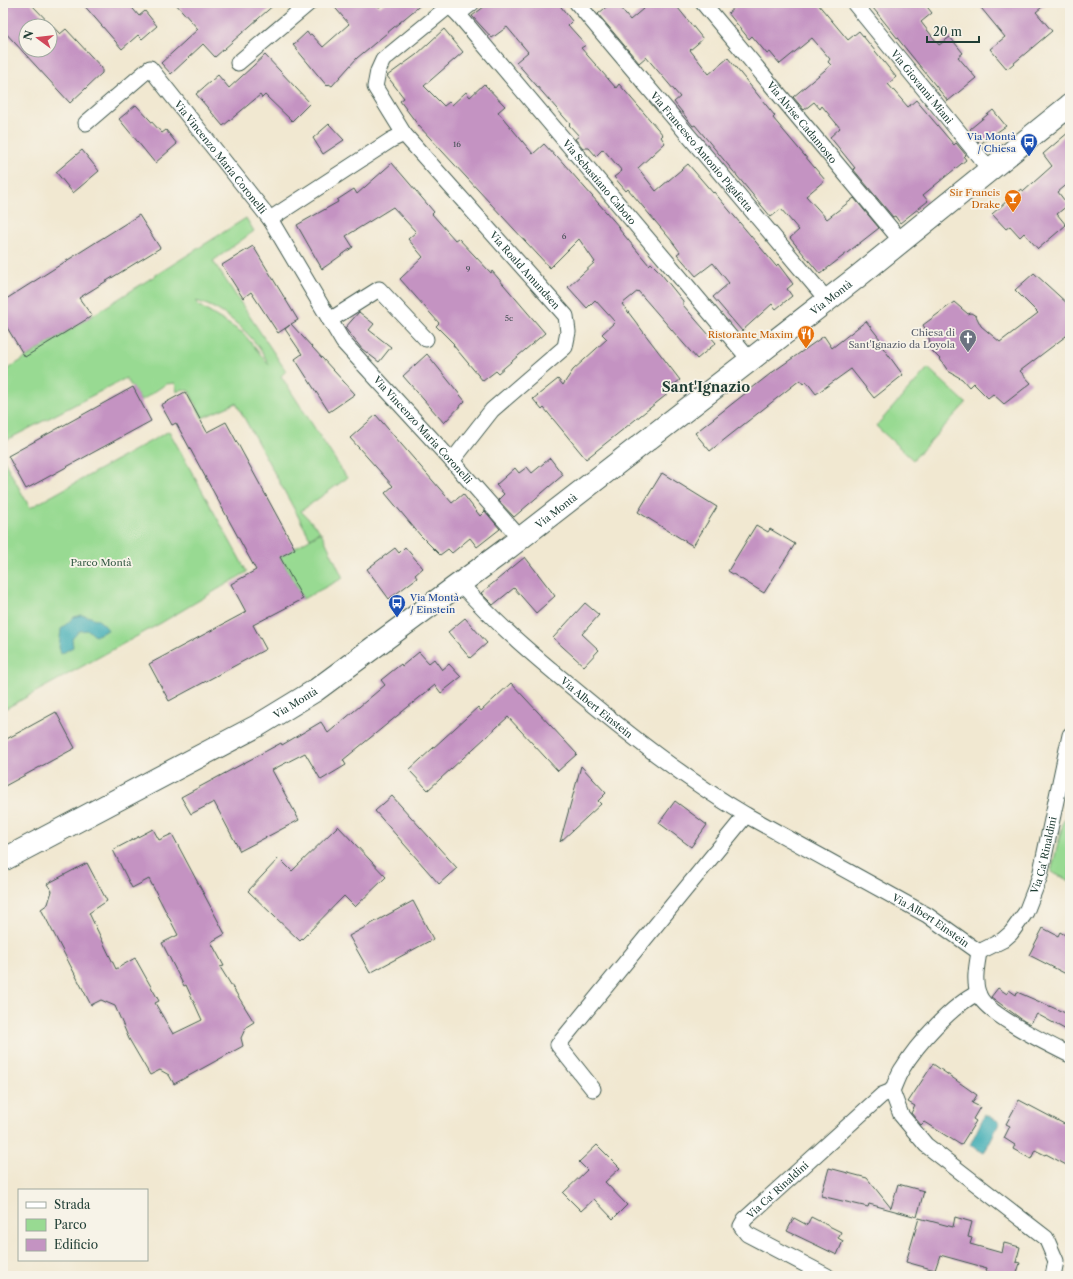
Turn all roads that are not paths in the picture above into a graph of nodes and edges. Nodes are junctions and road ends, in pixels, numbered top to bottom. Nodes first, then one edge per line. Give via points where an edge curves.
1 (309, 3) edge
2 (472, 3) edge
3 (577, 3) edge
4 (703, 3) edge
5 (854, 3) edge
6 (451, 8) edge
7 (238, 63) dead end
8 (1069, 108) edge
9 (86, 123) dead end
10 (404, 134) junction
11 (990, 170) junction
12 (270, 219) junction
13 (902, 242) junction
14 (827, 300) junction
15 (330, 320) junction
16 (426, 339) dead end
17 (749, 359) junction
18 (452, 461) junction
19 (520, 538) junction
20 (460, 583) junction
21 (1070, 735) edge
22 (746, 815) junction
23 (3, 860) edge
24 (978, 952) junction
25 (978, 993) junction
26 (1070, 1055) edge
27 (593, 1089) dead end
28 (892, 1091) junction
29 (827, 1276) edge
30 (1053, 1276) edge

1 - 7 street
2 - 6 street
3 - 14 street, Via Francesco Antonio Pigafetta
4 - 13 street, Via Alvise Cadamosto
5 - 11 street, Via Giovanni Miani
6 - 10 street, Via Roald Amundsen via 383,60 378,71 374,87
6 - 17 street, Via Sebastiano Caboto
8 - 11 main road, Via Montà
9 - 12 street, Via Vincenzo Maria Coronelli via 150,68
10 - 12 street
10 - 18 street, Via Roald Amundsen via 566,316 568,332 565,347 492,410
11 - 13 main road, Via Montà
12 - 15 street, Via Vincenzo Maria Coronelli
13 - 14 main road, Via Montà
14 - 17 main road, Via Montà
15 - 16 street via 379,289
15 - 18 street, Via Vincenzo Maria Coronelli via 343,342
17 - 19 main road, Via Montà
18 - 19 street, Via Vincenzo Maria Coronelli
19 - 20 main road, Via Montà
20 - 22 street, Via Albert Einstein via 529,652 605,715 661,758
20 - 23 main road, Via Montà via 316,690 257,726
21 - 24 street, Via Ca' Rinaldini via 1040,876 1026,912 1003,940
22 - 24 street, Via Albert Einstein via 927,915
22 - 27 street via 558,1045
24 - 25 street, Via Albert Einstein
25 - 26 street via 981,1000 1027,1032
25 - 28 street via 962,1002 923,1040 902,1069
28 - 29 street, Via Ca' Rinaldini via 882,1095 745,1219 741,1226 746,1234
28 - 30 street via 901,1115 926,1145 1046,1238 1056,1262

